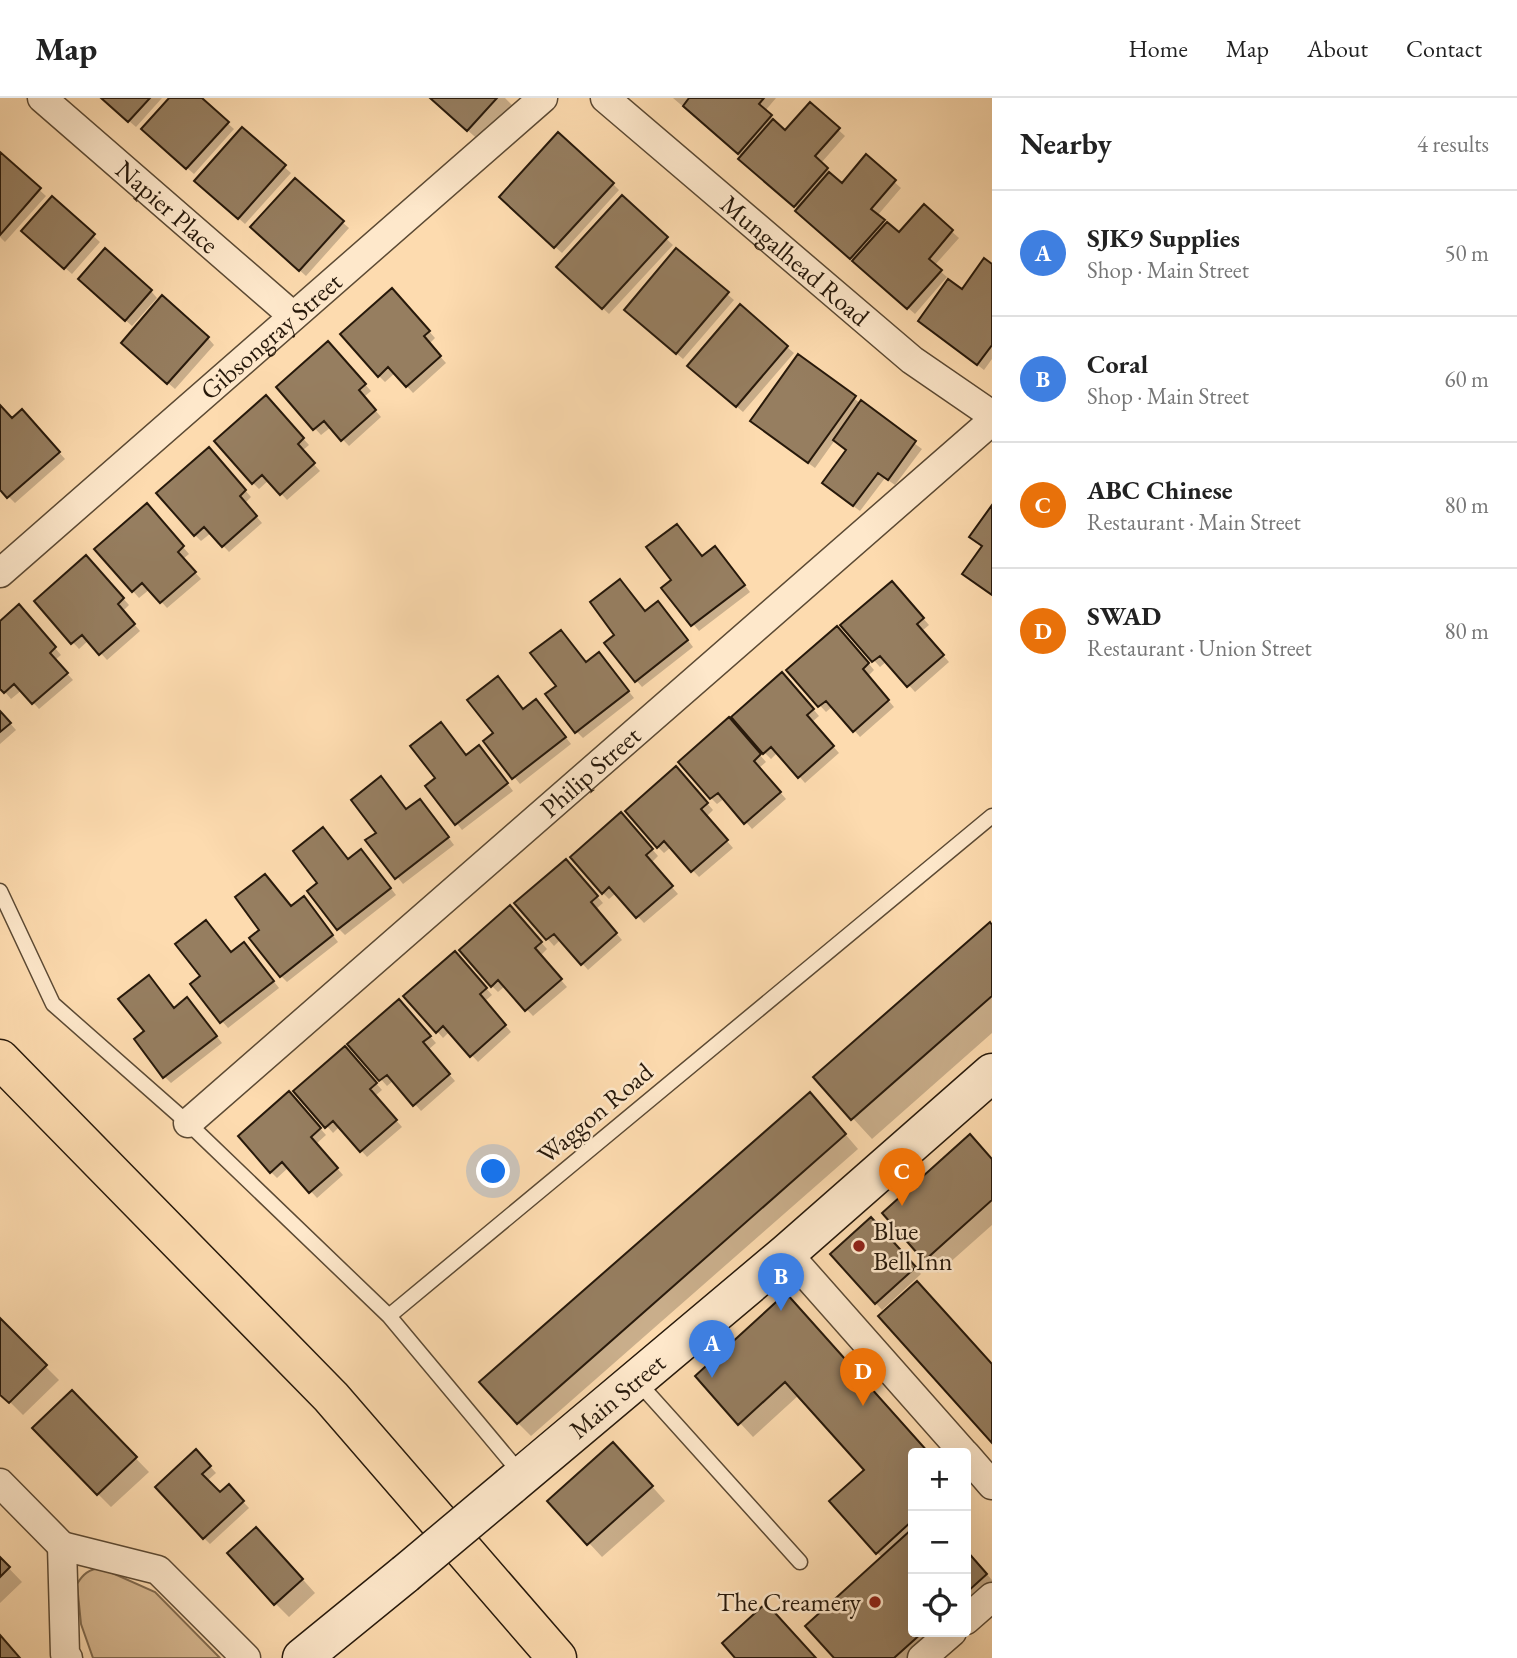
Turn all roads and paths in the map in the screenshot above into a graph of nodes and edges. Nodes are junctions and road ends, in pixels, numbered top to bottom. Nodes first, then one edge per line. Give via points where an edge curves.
1 (42, 98) edge
2 (542, 98) edge
3 (605, 98) edge
4 (293, 316) junction
5 (992, 415) edge
6 (992, 421) edge
7 (0, 573) edge
8 (992, 816) edge
9 (0, 891) edge
10 (0, 1059) edge
11 (992, 1073) edge
12 (188, 1123) junction
13 (788, 1254) junction
14 (389, 1316) junction
15 (636, 1380) junction
16 (960, 1448) edge
17 (971, 1461) edge
18 (516, 1481) junction
19 (0, 1483) edge
20 (992, 1485) edge
21 (62, 1546) junction
22 (800, 1562) dead end
23 (992, 1597) edge
24 (971, 1616) edge
25 (68, 1658) edge
26 (246, 1658) edge
27 (302, 1658) edge
28 (557, 1658) edge

1 - 4 street, Napier Place
2 - 4 street, Gibsongray Street
3 - 5 street, Mungalhead Road via 912,360
4 - 7 street, Gibsongray Street
6 - 12 street, Philip Street
8 - 14 lane, Waggon Road
9 - 12 lane via 53,1004
10 - 28 main road via 331,1397
11 - 13 main road, Main Street
12 - 14 lane
13 - 15 main road, Main Street
13 - 16 street
14 - 18 lane
15 - 18 main road, Main Street
15 - 22 lane
17 - 20 street
18 - 27 main road, Main Street, bridge
19 - 21 street
21 - 25 street
21 - 26 street via 158,1570
23 - 24 street

